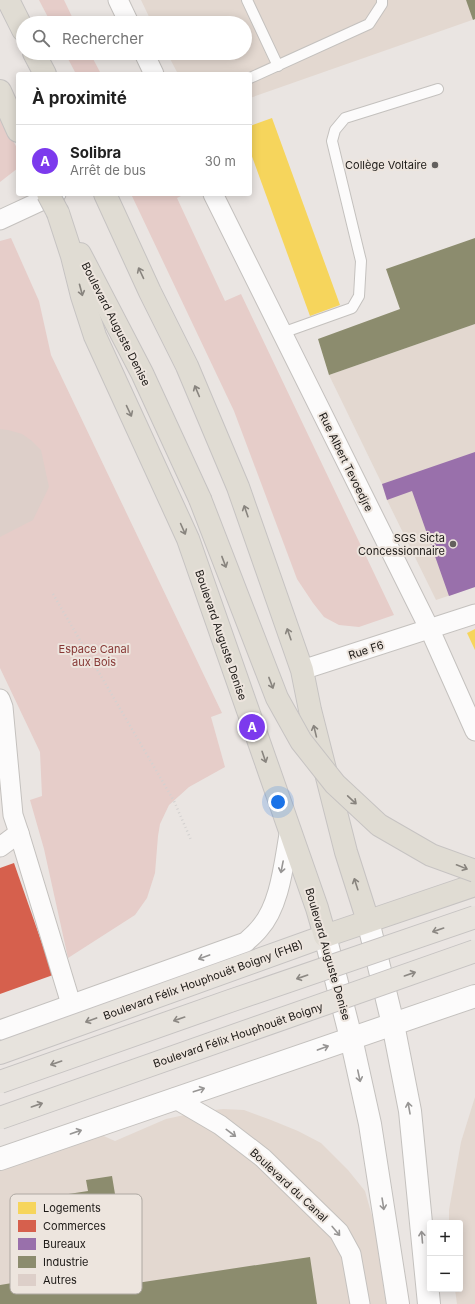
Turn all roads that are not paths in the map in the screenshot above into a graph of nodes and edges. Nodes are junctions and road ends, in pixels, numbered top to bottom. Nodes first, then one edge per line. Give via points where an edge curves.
1 (8, 0) edge
2 (118, 0) edge
3 (247, 0) edge
4 (382, 0) edge
5 (16, 16) edge
6 (126, 16) edge
7 (38, 60) edge
8 (147, 60) edge
9 (278, 66) junction
10 (44, 72) edge
11 (153, 72) edge
12 (252, 77) edge
13 (438, 89) dead end
14 (0, 91) edge
15 (16, 127) edge
16 (106, 196) edge
17 (214, 196) edge
18 (54, 200) edge
19 (0, 220) edge
20 (282, 333) junction
21 (475, 614) edge
22 (430, 630) junction
23 (302, 670) junction
24 (0, 699) edge
25 (475, 732) edge
26 (290, 829) junction
27 (19, 833) junction
28 (0, 847) edge
29 (475, 871) edge
30 (475, 885) edge
31 (475, 917) edge
32 (368, 921) junction
33 (325, 936) junction
34 (475, 951) edge
35 (475, 996) edge
36 (71, 1004) junction
37 (393, 1024) junction
38 (0, 1030) edge
39 (351, 1038) junction
40 (0, 1053) edge
41 (0, 1082) edge
42 (174, 1098) junction
43 (0, 1118) edge
44 (0, 1158) edge
45 (360, 1304) edge
46 (398, 1304) edge
47 (429, 1304) edge

1 - 5 highway
2 - 6 street
3 - 9 lane
4 - 9 lane via 369,24
7 - 10 highway
8 - 11 street
9 - 12 lane
13 - 20 lane via 345,118 335,130 332,141 361,261 359,296 352,308
14 - 15 highway
23 -> 16 highway via 238,487 187,366
17 - 20 street, Rue Albert Tevoedjre
18 - 19 street
18 -> 26 highway, Boulevard Auguste Denise via 95,336 188,539
18 -> 29 highway, Boulevard Auguste Denise, bridge via 142,373 200,499 277,698 301,741 335,784 379,825 431,855
20 - 22 street, Rue Albert Tevoedjre
21 - 22 street, Rue F6
22 - 23 street, Rue F6
22 - 25 street, Rue Albert Tevoedjre
32 -> 23 highway via 346,852
24 - 27 street via 3,707 13,815
26 - 33 highway, Boulevard Auguste Denise
26 -> 36 street, Boulevard Félix Houphouët Boigny (FHB) via 274,905 260,929 246,942
27 - 28 street
27 - 36 street
30 - 32 highway, Boulevard Félix Houphouët Boigny (FHB)
31 -> 41 main road, bridge
32 - 33 highway, Boulevard Félix Houphouët Boigny (FHB)
32 - 37 main road
33 - 39 main road, Boulevard Auguste Denise
33 -> 40 main road, Boulevard Félix Houphouët Boigny (FHB)
43 -> 34 main road, Boulevard Félix Houphouët Boigny, bridge
35 - 37 main road
36 - 38 street, Boulevard Félix Houphouët Boigny (FHB)
37 - 39 main road
47 -> 37 main road via 410,1111
42 -> 39 main road
39 -> 46 main road, Boulevard Auguste Denise via 370,1124
44 -> 42 main road
42 -> 45 street, Boulevard du Canal via 220,1125 263,1158 339,1232 351,1254

